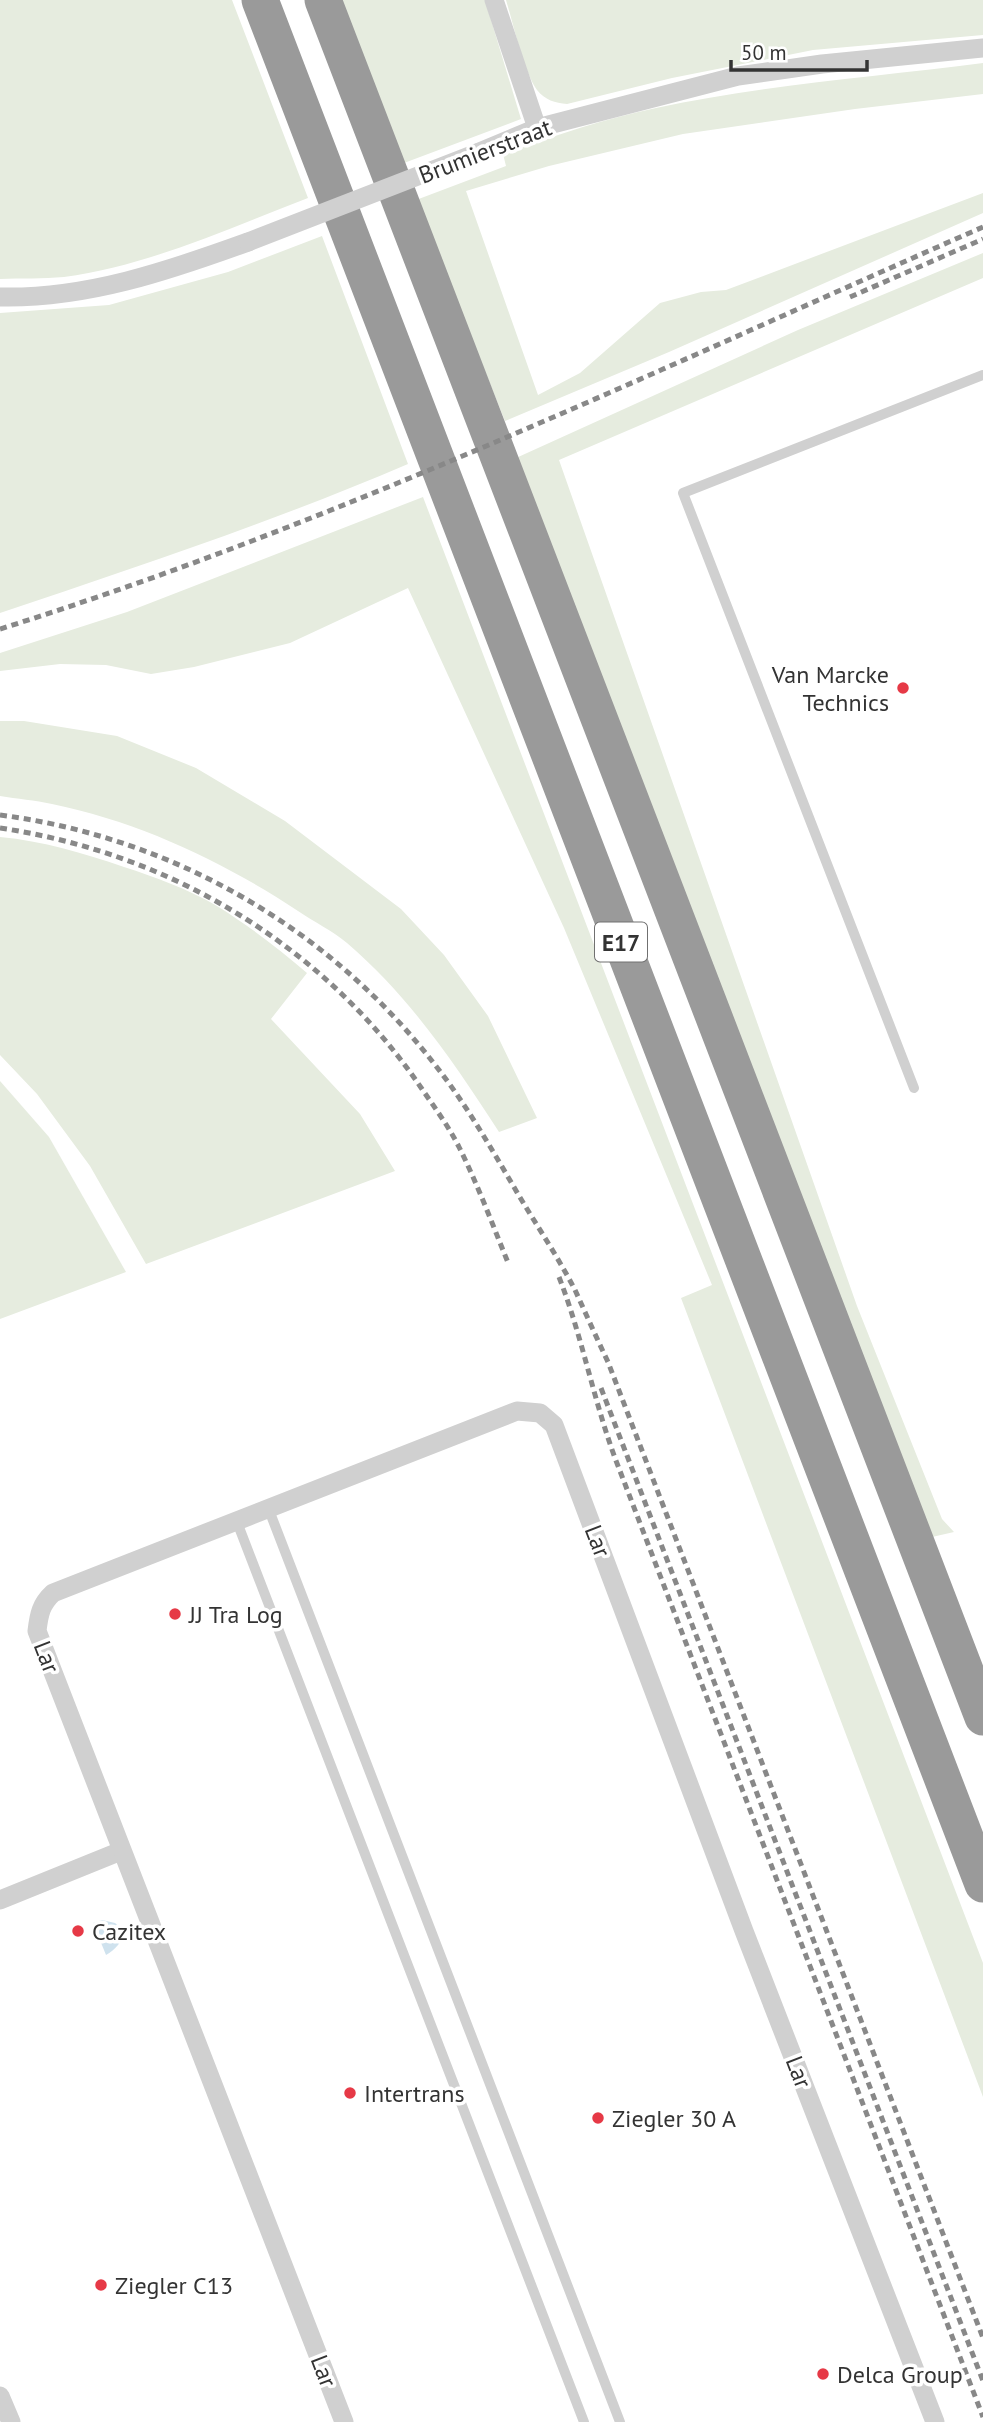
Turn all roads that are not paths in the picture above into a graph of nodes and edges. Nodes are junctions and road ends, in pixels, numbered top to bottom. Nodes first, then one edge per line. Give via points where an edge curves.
1 (260, 0) edge
2 (323, 0) edge
3 (494, 0) edge
4 (983, 48) edge
5 (537, 128) junction
6 (0, 297) edge
7 (983, 375) edge
8 (914, 1088) dead end
9 (269, 1510) junction
10 (237, 1522) junction
11 (983, 1717) edge
12 (121, 1851) junction
13 (983, 1885) edge
14 (0, 1900) edge
15 (0, 2396) edge
16 (11, 2422) edge
17 (344, 2422) edge
18 (584, 2422) edge
19 (620, 2422) edge
20 (935, 2422) edge

1 - 13 highway, E17
2 - 11 highway, E17
3 - 5 street
4 - 5 street, Brumierstraat via 738,76
5 - 6 street, Brumierstraat, bridge via 171,270 54,296
7 - 8 lane via 683,493
9 - 10 street, Lar
9 - 19 lane
9 - 20 street, Lar via 517,1410 540,1413 554,1425
10 - 12 street, Lar via 53,1593 39,1614 37,1631
10 - 18 lane
12 - 14 street
12 - 17 street, Lar
15 - 16 street

